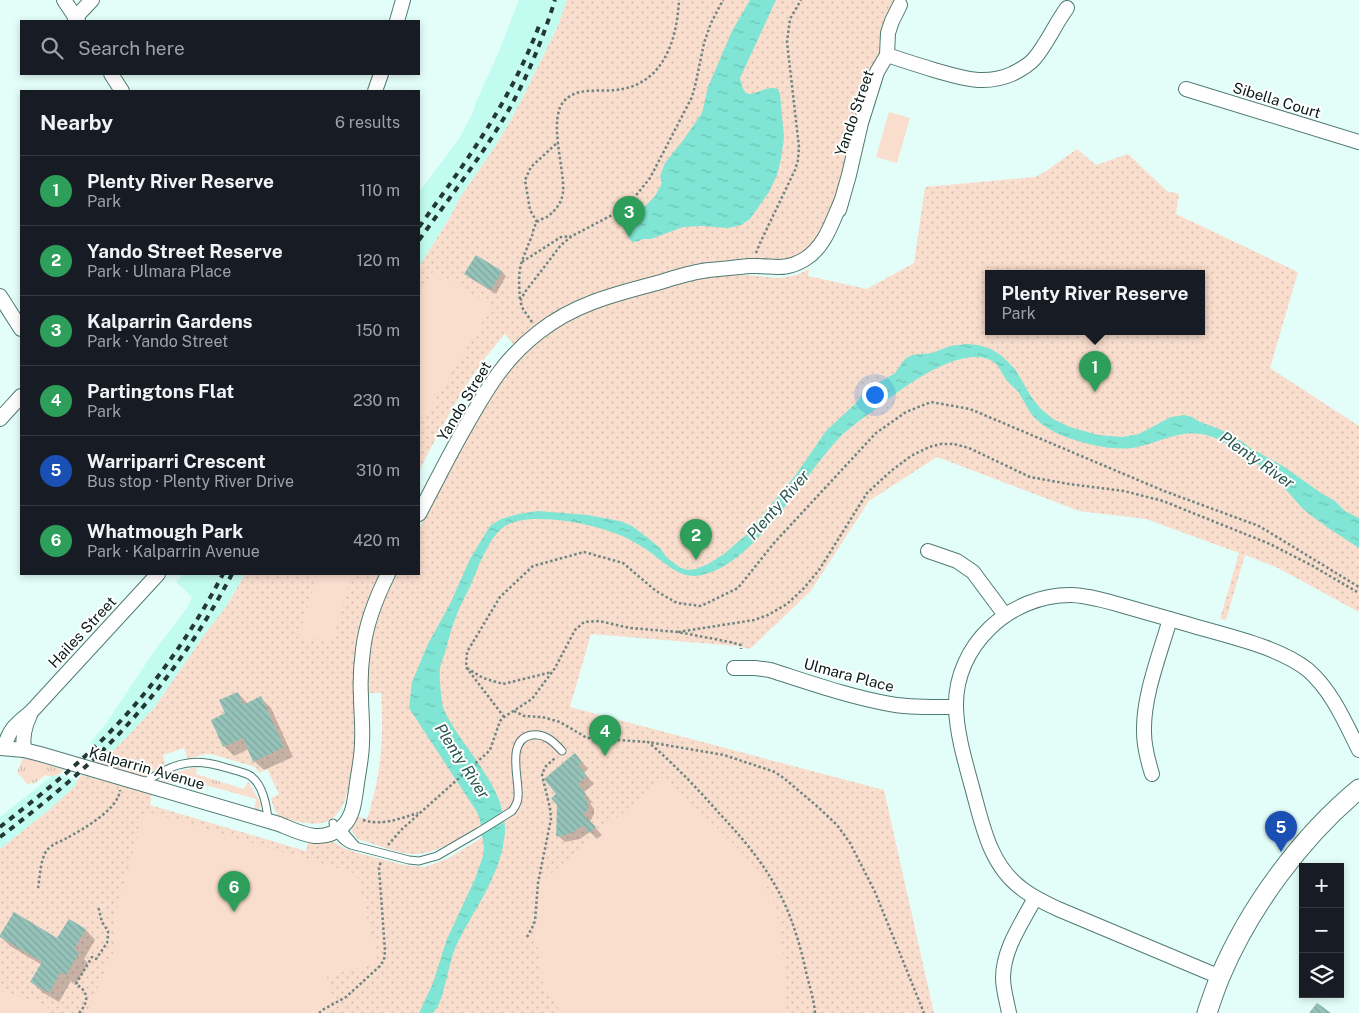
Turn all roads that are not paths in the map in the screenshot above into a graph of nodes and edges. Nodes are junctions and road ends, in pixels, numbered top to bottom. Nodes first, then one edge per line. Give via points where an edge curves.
1 (64, 0) edge
2 (92, 0) edge
3 (403, 0) edge
4 (901, 3) edge
5 (1068, 8) dead end
6 (76, 20) edge
7 (397, 20) edge
8 (891, 56) junction
9 (112, 75) edge
10 (381, 75) edge
11 (1186, 89) dead end
12 (121, 90) edge
13 (375, 90) edge
14 (1359, 142) edge
15 (841, 202) junction
16 (728, 269) junction
17 (0, 296) edge
18 (20, 327) edge
19 (20, 397) edge
20 (0, 420) edge
21 (420, 512) edge
22 (928, 551) dead end
23 (157, 575) edge
24 (387, 575) edge
25 (1006, 614) junction
26 (1170, 619) junction
27 (734, 668) dead end
28 (956, 707) junction
29 (31, 712) junction
30 (2, 748) edge
31 (24, 750) junction
32 (562, 750) road end
33 (1359, 750) edge
34 (1152, 774) dead end
35 (142, 784) junction
36 (1359, 789) edge
37 (274, 822) junction
38 (340, 825) junction
39 (1036, 898) junction
40 (1220, 977) junction
41 (1009, 1013) edge
42 (1206, 1013) edge

1 - 6 street
2 - 6 street
3 - 7 street
4 - 8 street, Yando Street
5 - 8 street via 1034,59 1003,78 969,80
8 - 15 street, Yando Street
9 - 12 street
10 - 13 street
11 - 14 street, Sibella Court
15 - 16 street, Yando Street via 814,253 796,264
15 - 16 street, Yando Street via 830,241 809,265 784,274
16 - 21 street, Yando Street via 706,270 594,301 539,332 519,349 490,384
17 - 18 street
19 - 20 street
22 - 25 street via 957,561 973,572
23 - 29 street, Hailes Street
24 - 38 street via 371,612 363,648 360,687 362,742 358,776
25 - 26 street via 1037,600 1071,595
25 - 28 street via 981,636 970,654 958,685
26 - 33 street via 1262,646 1296,661 1330,694
26 - 34 street via 1144,718
27 - 28 street, Ulmara Place via 770,670 890,704
28 - 39 street via 958,730 986,836 1000,866
29 - 30 street, Hailes Street via 14,726
29 - 31 street, Hailes Street via 24,728
30 - 31 street, Kalparrin Avenue
31 - 35 street, Kalparrin Avenue
32 - 38 lane via 548,738 529,736 524,739 517,752 518,802 512,811 447,851 427,859 409,860 351,845 342,841
35 - 37 street, Kalparrin Avenue
35 - 37 lane via 186,763 215,764 249,775 265,799
36 - 40 street via 1322,823 1275,881 1255,910
37 - 38 street, Kalparrin Avenue via 316,828
39 - 40 street
39 - 41 street via 1012,940 1004,966
40 - 42 street

